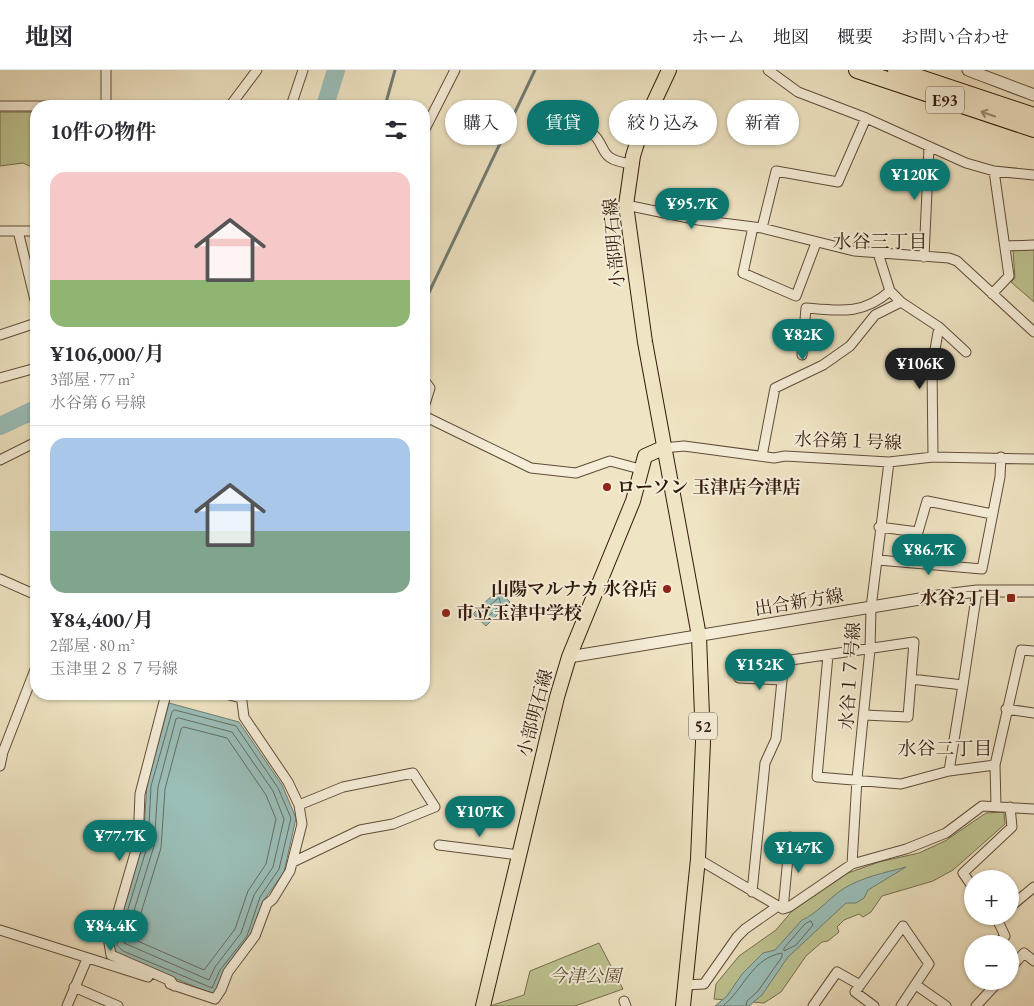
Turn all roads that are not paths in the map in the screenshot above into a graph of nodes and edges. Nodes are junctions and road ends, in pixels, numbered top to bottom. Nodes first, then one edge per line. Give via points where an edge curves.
1 (106, 70) edge
2 (257, 70) edge
3 (303, 70) edge
4 (455, 70) edge
5 (669, 70) edge
6 (768, 70) edge
7 (857, 70) edge
8 (896, 70) edge
9 (968, 70) edge
10 (1034, 95) edge
11 (106, 100) edge
12 (234, 100) edge
13 (292, 100) edge
14 (0, 106) edge
15 (30, 106) edge
16 (1034, 116) edge
17 (866, 118) junction
18 (430, 119) edge
19 (1034, 130) edge
20 (599, 143) edge
21 (929, 147) junction
22 (632, 164) junction
23 (994, 171) junction
24 (1034, 175) edge
25 (626, 205) junction
26 (757, 228) junction
27 (18, 230) junction
28 (0, 231) edge
29 (30, 231) edge
30 (816, 243) junction
31 (1034, 244) edge
32 (1006, 246) junction
33 (878, 253) junction
34 (924, 257) junction
35 (30, 279) edge
36 (890, 291) junction
37 (992, 294) junction
38 (901, 302) junction
39 (30, 325) edge
40 (939, 327) junction
41 (1033, 330) edge
42 (0, 335) edge
43 (966, 352) dead end
44 (802, 354) dead end
45 (30, 370) edge
46 (0, 378) edge
47 (430, 419) edge
48 (30, 445) edge
49 (663, 448) junction
50 (762, 456) junction
51 (933, 457) junction
52 (1001, 457) junction
53 (1034, 459) edge
54 (0, 460) edge
55 (889, 462) junction
56 (640, 469) junction
57 (992, 514) junction
58 (880, 527) junction
59 (878, 560) junction
60 (0, 579) edge
61 (1034, 591) edge
62 (30, 592) edge
63 (977, 592) junction
64 (871, 608) junction
65 (699, 636) junction
66 (870, 649) junction
67 (1034, 651) edge
68 (828, 655) junction
69 (569, 657) junction
70 (739, 678) dead end
71 (911, 679) junction
72 (782, 680) junction
73 (30, 683) edge
74 (963, 685) junction
75 (164, 700) edge
76 (242, 700) edge
77 (1006, 709) junction
78 (1034, 713) edge
79 (864, 715) junction
80 (1, 760) edge
81 (995, 765) junction
82 (949, 771) junction
83 (857, 779) junction
84 (300, 805) junction
85 (996, 806) junction
86 (1010, 807) junction
87 (1034, 809) edge
88 (790, 838) dead end
89 (439, 845) dead end
90 (519, 855) junction
91 (698, 859) junction
92 (292, 862) junction
93 (852, 864) junction
94 (966, 870) edge
95 (1034, 887) edge
96 (752, 892) junction
97 (1019, 900) edge
98 (780, 907) junction
99 (0, 930) edge
100 (87, 958) junction
101 (1019, 959) edge
102 (1034, 961) edge
103 (685, 985) junction
104 (916, 985) junction
105 (174, 986) junction
106 (860, 986) junction
107 (74, 987) junction
108 (991, 990) edge
109 (217, 1002) edge
110 (67, 1006) edge
111 (118, 1006) edge
112 (483, 1006) edge
113 (683, 1006) edge
114 (814, 1006) edge
115 (874, 1006) edge
116 (901, 1006) edge
117 (946, 1006) edge
118 (976, 1006) edge

1 - 11 street
2 - 12 street
3 - 13 street
4 - 18 street
5 - 22 main road, 小部明石線 / 52 via 641,130
6 - 17 street via 798,92
19 -> 7 highway, E93
8 - 16 highway, E93
9 - 10 street
14 - 15 street
17 - 21 street
17 - 26 street via 838,182 776,171
20 - 22 street via 606,157 613,162
21 - 23 street
21 - 34 street
22 - 25 main road, 小部明石線 / 52
23 - 24 street
23 - 32 street
25 - 26 street
25 - 49 main road, 小部明石線 / 52
26 - 30 street
26 - 30 street via 743,273 796,296
27 - 28 street
27 - 29 street
27 - 35 street
30 - 33 street
31 - 32 street
32 - 37 street via 1009,276
33 - 34 street
33 - 36 street
34 - 37 street via 957,260
36 - 38 street
36 - 44 street via 877,303 845,312 806,308
37 - 41 street
38 - 40 street
38 - 50 street via 875,315 850,346 824,365 775,388
39 - 42 street
40 - 43 street
40 - 51 street via 932,366
45 - 46 street
47 - 56 street via 531,468 576,473 610,461
48 - 54 street
49 - 50 street, 水谷第１号線 via 684,446
49 - 56 main road, 小部明石線 via 645,456
49 - 65 main road, 小部明石線 / 52
50 - 55 street, 水谷第１号線
51 - 52 street, 水谷第１号線
51 - 55 street, 水谷第１号線
52 - 53 street, 水谷第１号線
52 - 57 street
55 - 58 street, 水谷１７号線
56 - 69 main road, 小部明石線 via 633,501
57 - 58 street via 927,501 918,532
57 - 59 street via 982,569
58 - 59 street, 水谷１７号線
59 - 64 street, 水谷１７号線
60 - 62 street
61 - 63 street, 出合新方線
63 - 64 street, 出合新方線
63 - 74 street
64 - 65 street, 出合新方線
64 - 66 street, 水谷１７号線
65 - 69 street, 出合新方線
65 - 91 main road, 小部明石線 / 52 via 703,742
66 - 68 street
66 - 71 street via 914,642
66 - 79 street, 水谷１７号線
67 - 77 street via 1021,650
68 - 72 street via 784,661
68 - 83 street via 817,777
69 - 90 main road, 小部明石線
70 - 72 street
71 - 74 street
71 - 79 street via 908,717
72 - 96 street via 776,739 764,763
73 - 80 street
74 - 82 street
75 - 105 street via 140,794 138,843 109,943 111,955 171,981
76 - 84 street via 244,718
77 - 78 street
77 - 81 street
79 - 83 street, 水谷１７号線
81 - 82 street
81 - 85 street
82 - 83 street via 901,784
83 - 93 street, 水谷１７号線
84 - 92 street via 302,824
84 - 92 street via 343,787 413,773 435,807 393,824 360,830
85 - 86 street
85 - 93 street via 982,806 946,833 906,849
86 - 87 street
86 - 94 street via 1012,827
88 - 98 street
89 - 90 street
90 - 112 main road, 小部明石線
91 - 96 street
91 - 103 main road, 小部明石線 / 52
92 - 109 street via 276,902 267,904 255,936 228,972
93 - 98 street via 789,907
95 - 97 street
96 - 98 street
98 - 103 street via 737,937 704,984
99 - 100 street
100 - 105 street
100 - 107 street
101 - 102 street via 1024,953
103 - 113 main road, 小部明石線 / 52
104 - 106 street via 929,964 903,926
104 - 116 street
104 - 117 street
105 - 109 street
106 - 114 street via 837,972
106 - 115 street via 855,992
107 - 110 street
107 - 111 street
108 - 118 street

